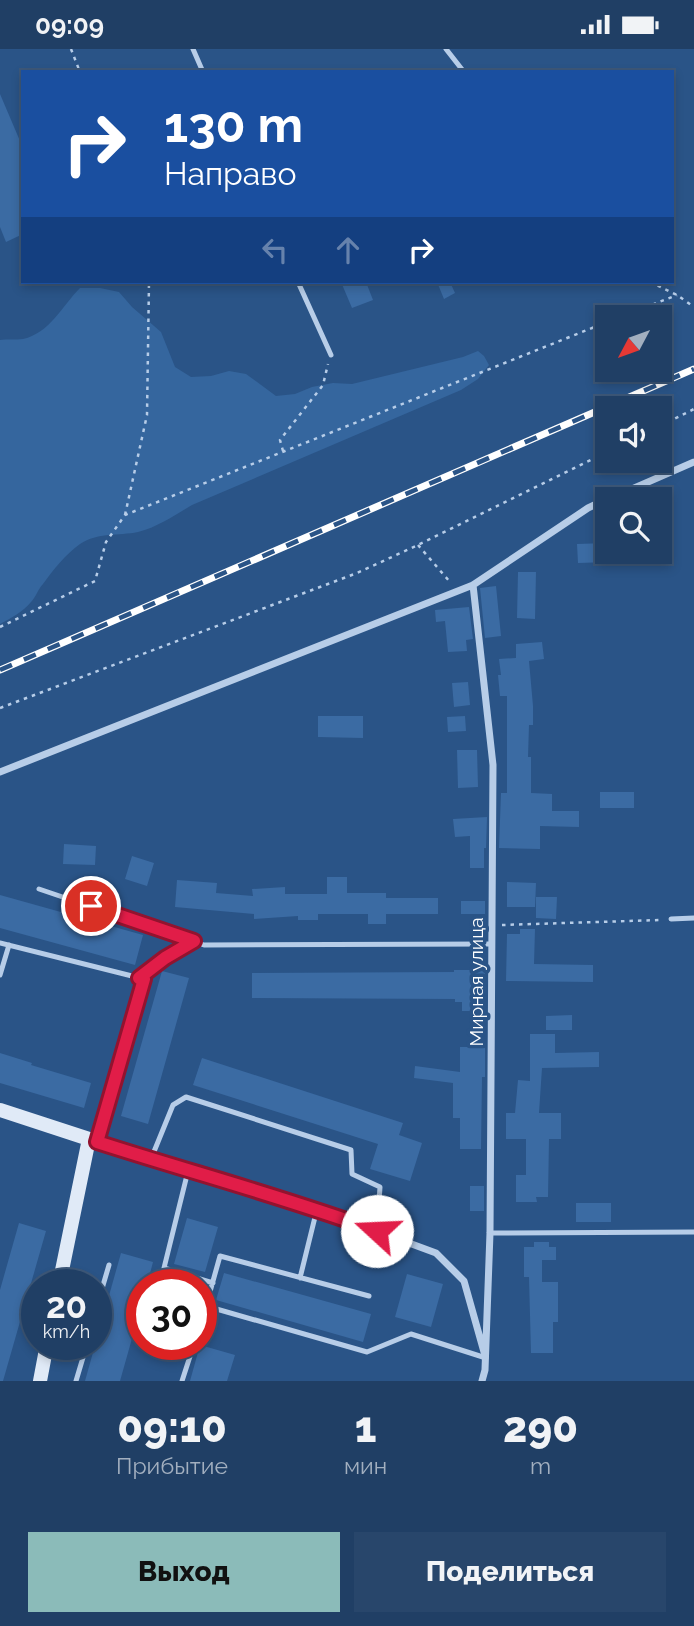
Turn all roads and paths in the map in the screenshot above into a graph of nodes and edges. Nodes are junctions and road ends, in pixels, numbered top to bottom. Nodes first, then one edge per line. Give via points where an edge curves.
1 (71, 49) edge
2 (193, 49) edge
3 (446, 49) edge
4 (79, 70) edge
5 (202, 70) edge
6 (462, 70) edge
7 (149, 284) edge
8 (299, 284) edge
9 (654, 284) edge
10 (677, 295) junction
11 (652, 305) edge
12 (694, 307) edge
13 (595, 327) edge
14 (331, 355) joint
15 (694, 409) edge
16 (672, 420) edge
17 (283, 451) junction
18 (595, 457) edge
19 (694, 462) edge
20 (636, 487) edge
21 (595, 505) edge
22 (125, 515) junction
23 (418, 545) junction
24 (474, 585) junction
25 (458, 591) junction
26 (0, 627) edge
27 (0, 708) edge
28 (0, 772) edge
29 (39, 889) dead end
30 (694, 918) edge
31 (671, 919) joint
32 (492, 925) junction
33 (194, 941) junction
34 (0, 943) edge
35 (492, 944) junction
36 (9, 945) junction
37 (0, 975) edge
38 (139, 978) junction
39 (0, 1110) edge
40 (93, 1140) junction
41 (151, 1159) junction
42 (188, 1171) junction
43 (317, 1209) junction
44 (377, 1231) junction
45 (694, 1232) edge
46 (490, 1233) junction
47 (109, 1265) dead end
48 (63, 1269) edge
49 (108, 1269) edge
50 (167, 1269) edge
51 (217, 1269) edge
52 (300, 1278) junction
53 (369, 1296) dead end
54 (217, 1309) edge
55 (486, 1358) junction
56 (44, 1360) edge
57 (82, 1360) edge
58 (189, 1360) edge
59 (40, 1381) edge
60 (76, 1381) edge
61 (183, 1381) edge
62 (482, 1381) edge

1 - 4 path
2 - 5 lane
3 - 6 lane
7 - 22 path via 147,415
8 - 14 lane
9 - 10 path
10 - 11 path
10 - 12 path
13 - 17 path
14 - 17 path via 323,385 280,440
15 - 16 path
17 - 22 path
18 - 23 path
19 - 20 street
21 - 24 street
22 - 26 path via 106,542 95,581
23 - 25 path
23 - 27 path via 356,573
24 - 25 street
24 - 32 street, Мирная улица via 493,765
25 - 28 street
29 - 33 lane
30 - 31 lane
31 - 32 path
32 - 35 street, Мирная улица
33 - 35 lane via 204,945
33 - 38 lane
34 - 36 lane
35 - 46 street, Мирная улица
36 - 37 lane
36 - 38 lane
38 - 40 lane via 144,979
39 - 40 street
40 - 41 street
40 - 48 street
41 - 42 street
41 - 44 lane via 173,1105 186,1097 351,1150 352,1174 380,1188
42 - 43 street
42 - 50 lane
43 - 44 street
43 - 52 lane
44 - 55 street via 436,1253 464,1282
45 - 46 lane
46 - 55 street, Мирная улица
47 - 49 lane
51 - 52 lane via 220,1256
52 - 53 lane
54 - 55 lane via 367,1352 411,1334
55 - 62 street, Мирная улица
56 - 59 street
57 - 60 lane
58 - 61 lane

